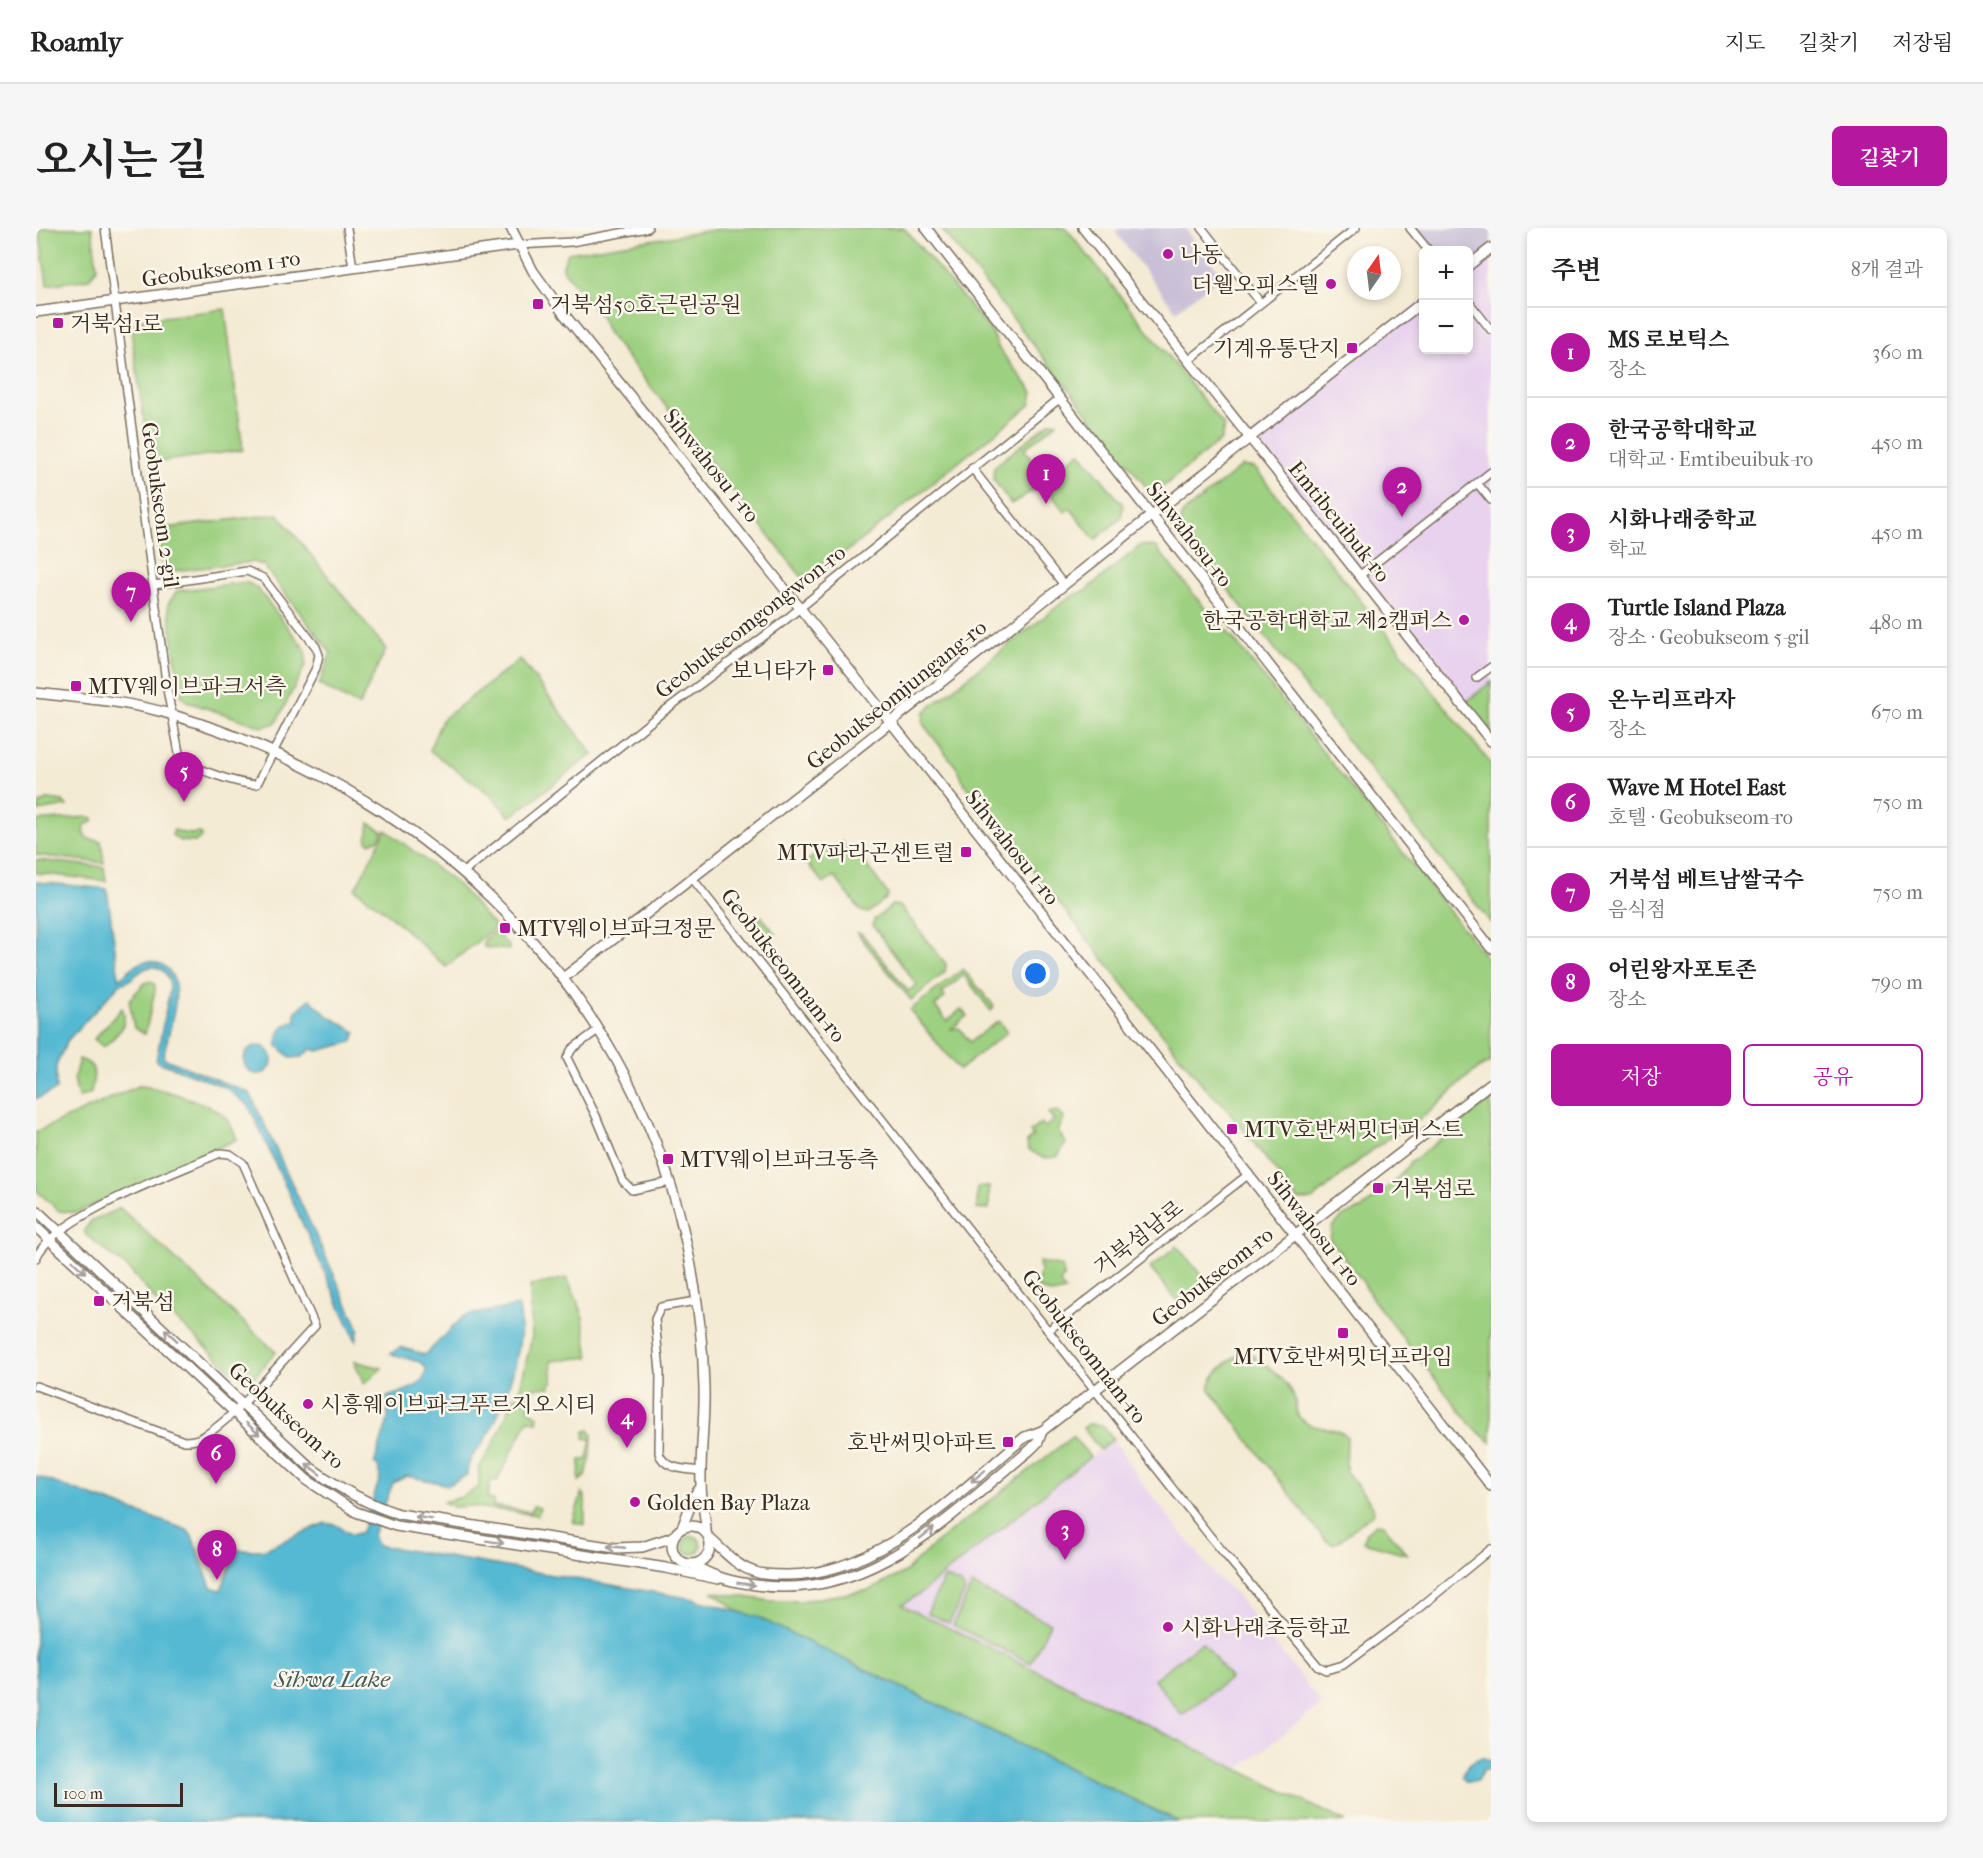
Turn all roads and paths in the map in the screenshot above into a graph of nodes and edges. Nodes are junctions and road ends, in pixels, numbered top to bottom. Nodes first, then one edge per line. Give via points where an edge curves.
1 (105, 228) edge
2 (347, 228) edge
3 (511, 228) edge
4 (648, 228) edge
5 (926, 228) edge
6 (1083, 228) edge
7 (1202, 228) edge
8 (1356, 228) edge
9 (1410, 228) edge
10 (518, 246) junction
11 (1425, 246) edge
12 (1491, 248) edge
13 (1473, 262) edge
14 (352, 268) junction
15 (114, 302) junction
16 (1260, 302) junction
17 (1419, 305) edge
18 (1473, 307) edge
19 (36, 312) edge
20 (1491, 330) edge
21 (1188, 361) junction
22 (1059, 399) junction
23 (1249, 437) junction
24 (972, 468) junction
25 (1491, 472) edge
26 (1477, 483) junction
27 (1491, 500) edge
28 (1152, 515) junction
29 (1359, 576) junction
30 (154, 585) junction
31 (1064, 585) junction
32 (800, 606) junction
33 (1491, 666) edge
34 (1476, 678) dead end
35 (36, 693) edge
36 (170, 714) junction
37 (890, 723) junction
38 (1491, 741) edge
39 (274, 750) junction
40 (465, 871) junction
41 (692, 878) junction
42 (1491, 948) edge
43 (563, 978) junction
44 (598, 1030) junction
45 (1491, 1083) edge
46 (1249, 1174) junction
47 (670, 1182) junction
48 (36, 1210) edge
49 (36, 1227) edge
50 (60, 1232) junction
51 (1297, 1235) junction
52 (50, 1240) junction
53 (36, 1258) edge
54 (696, 1301) junction
55 (1049, 1330) junction
56 (36, 1386) edge
57 (1095, 1390) junction
58 (242, 1402) junction
59 (233, 1410) junction
60 (1042, 1431) junction
61 (702, 1471) junction
62 (1491, 1486) edge
63 (701, 1487) junction
64 (706, 1514) junction
65 (686, 1515) junction
66 (682, 1527) junction
67 (707, 1535) junction
68 (673, 1537) junction
69 (657, 1542) junction
70 (721, 1548) junction
71 (1491, 1549) edge
72 (689, 1564) junction
73 (666, 1568) junction
74 (717, 1579) junction

1 - 15 street, Geobukseom 2-gil
2 - 14 street
3 - 10 street, Sihwahosu 1-ro
4 - 10 street via 571,242
5 - 22 street, Sihwahosu-ro
6 - 21 street, Emtibeuibuk-ro
7 - 16 street
8 - 16 street
9 - 11 street
10 - 14 street, Geobukseom 1-ro
10 - 32 street, Sihwahosu 1-ro via 564,314
12 - 13 street
14 - 15 street, Geobukseom 1-ro
15 - 19 street, Geobukseom 1-ro
15 - 30 street, Geobukseom 2-gil
16 - 21 street
17 - 23 street
18 - 20 street
21 - 23 street, Emtibeuibuk-ro
22 - 24 street, Geobukseomgongwon-ro
22 - 28 street, Sihwahosu-ro
23 - 28 street, Geobukseomjungang-ro
23 - 29 street, Emtibeuibuk-ro
24 - 31 street
24 - 32 street, Geobukseomgongwon-ro
25 - 26 street
26 - 27 street
26 - 29 street
28 - 31 street, Geobukseomjungang-ro
28 - 42 street, Sihwahosu-ro
29 - 38 street, Emtibeuibuk-ro
30 - 36 street, Geobukseom 2-gil
30 - 39 street, Geobukseom 2-gil via 247,571 256,573 316,647 316,668
31 - 37 street, Geobukseomjungang-ro
32 - 37 street, Sihwahosu 1-ro
32 - 40 street, Geobukseomgongwon-ro
33 - 34 street
35 - 36 street via 96,699
36 - 39 street
36 - 39 street, Geobukseom 2-gil via 180,758 188,765 252,785 261,780
37 - 41 street, Geobukseomjungang-ro
37 - 46 street, Sihwahosu 1-ro
39 - 40 street via 376,805
40 - 43 street
41 - 43 street, Geobukseomjungang-ro
41 - 55 street, Geobukseomnam-ro
43 - 44 street
44 - 47 street via 640,1107
44 - 47 street via 572,1049 567,1058 623,1181 632,1190
45 - 51 street, Geobukseom-ro
46 - 51 street, Sihwahosu 1-ro
46 - 55 street, 거북섬남로
47 - 54 street
48 - 50 street, Geobukseom-ro
49 - 52 street
50 - 52 street
58 -> 50 street, Geobukseom-ro
50 - 58 street via 78,1218 219,1153 243,1163 315,1326
51 - 57 street, Geobukseom-ro
51 - 62 street, Sihwahosu 1-ro
52 - 53 street
52 -> 59 street
54 - 61 street via 704,1388
54 - 61 street via 661,1307 655,1319 660,1372 659,1454 667,1465
55 - 57 street, Geobukseomnam-ro
56 - 59 street via 184,1441 200,1438
57 - 60 street, Geobukseom-ro
57 - 71 street, Geobukseomnam-ro via 1277,1618 1318,1666 1326,1670 1343,1665
58 - 59 street
69 -> 58 street, Geobukseom-ro via 615,1548 399,1514 362,1500 311,1468
59 -> 73 street via 314,1486 356,1512 396,1526
60 -> 70 street via 1025,1437 897,1539 846,1565 795,1575 769,1575 740,1565
74 -> 60 street via 791,1588 832,1582 874,1568 905,1549 1030,1450
61 - 63 street
63 - 64 street
63 - 65 street
64 - 67 street
64 - 70 street
65 - 66 street
65 - 69 street
66 - 67 street via 695,1526
66 - 68 street
67 - 70 street
67 - 72 street via 707,1555
68 - 69 street, Geobukseom-ro
68 - 72 street via 675,1556
72 - 73 street
72 - 74 street
73 - 74 street

